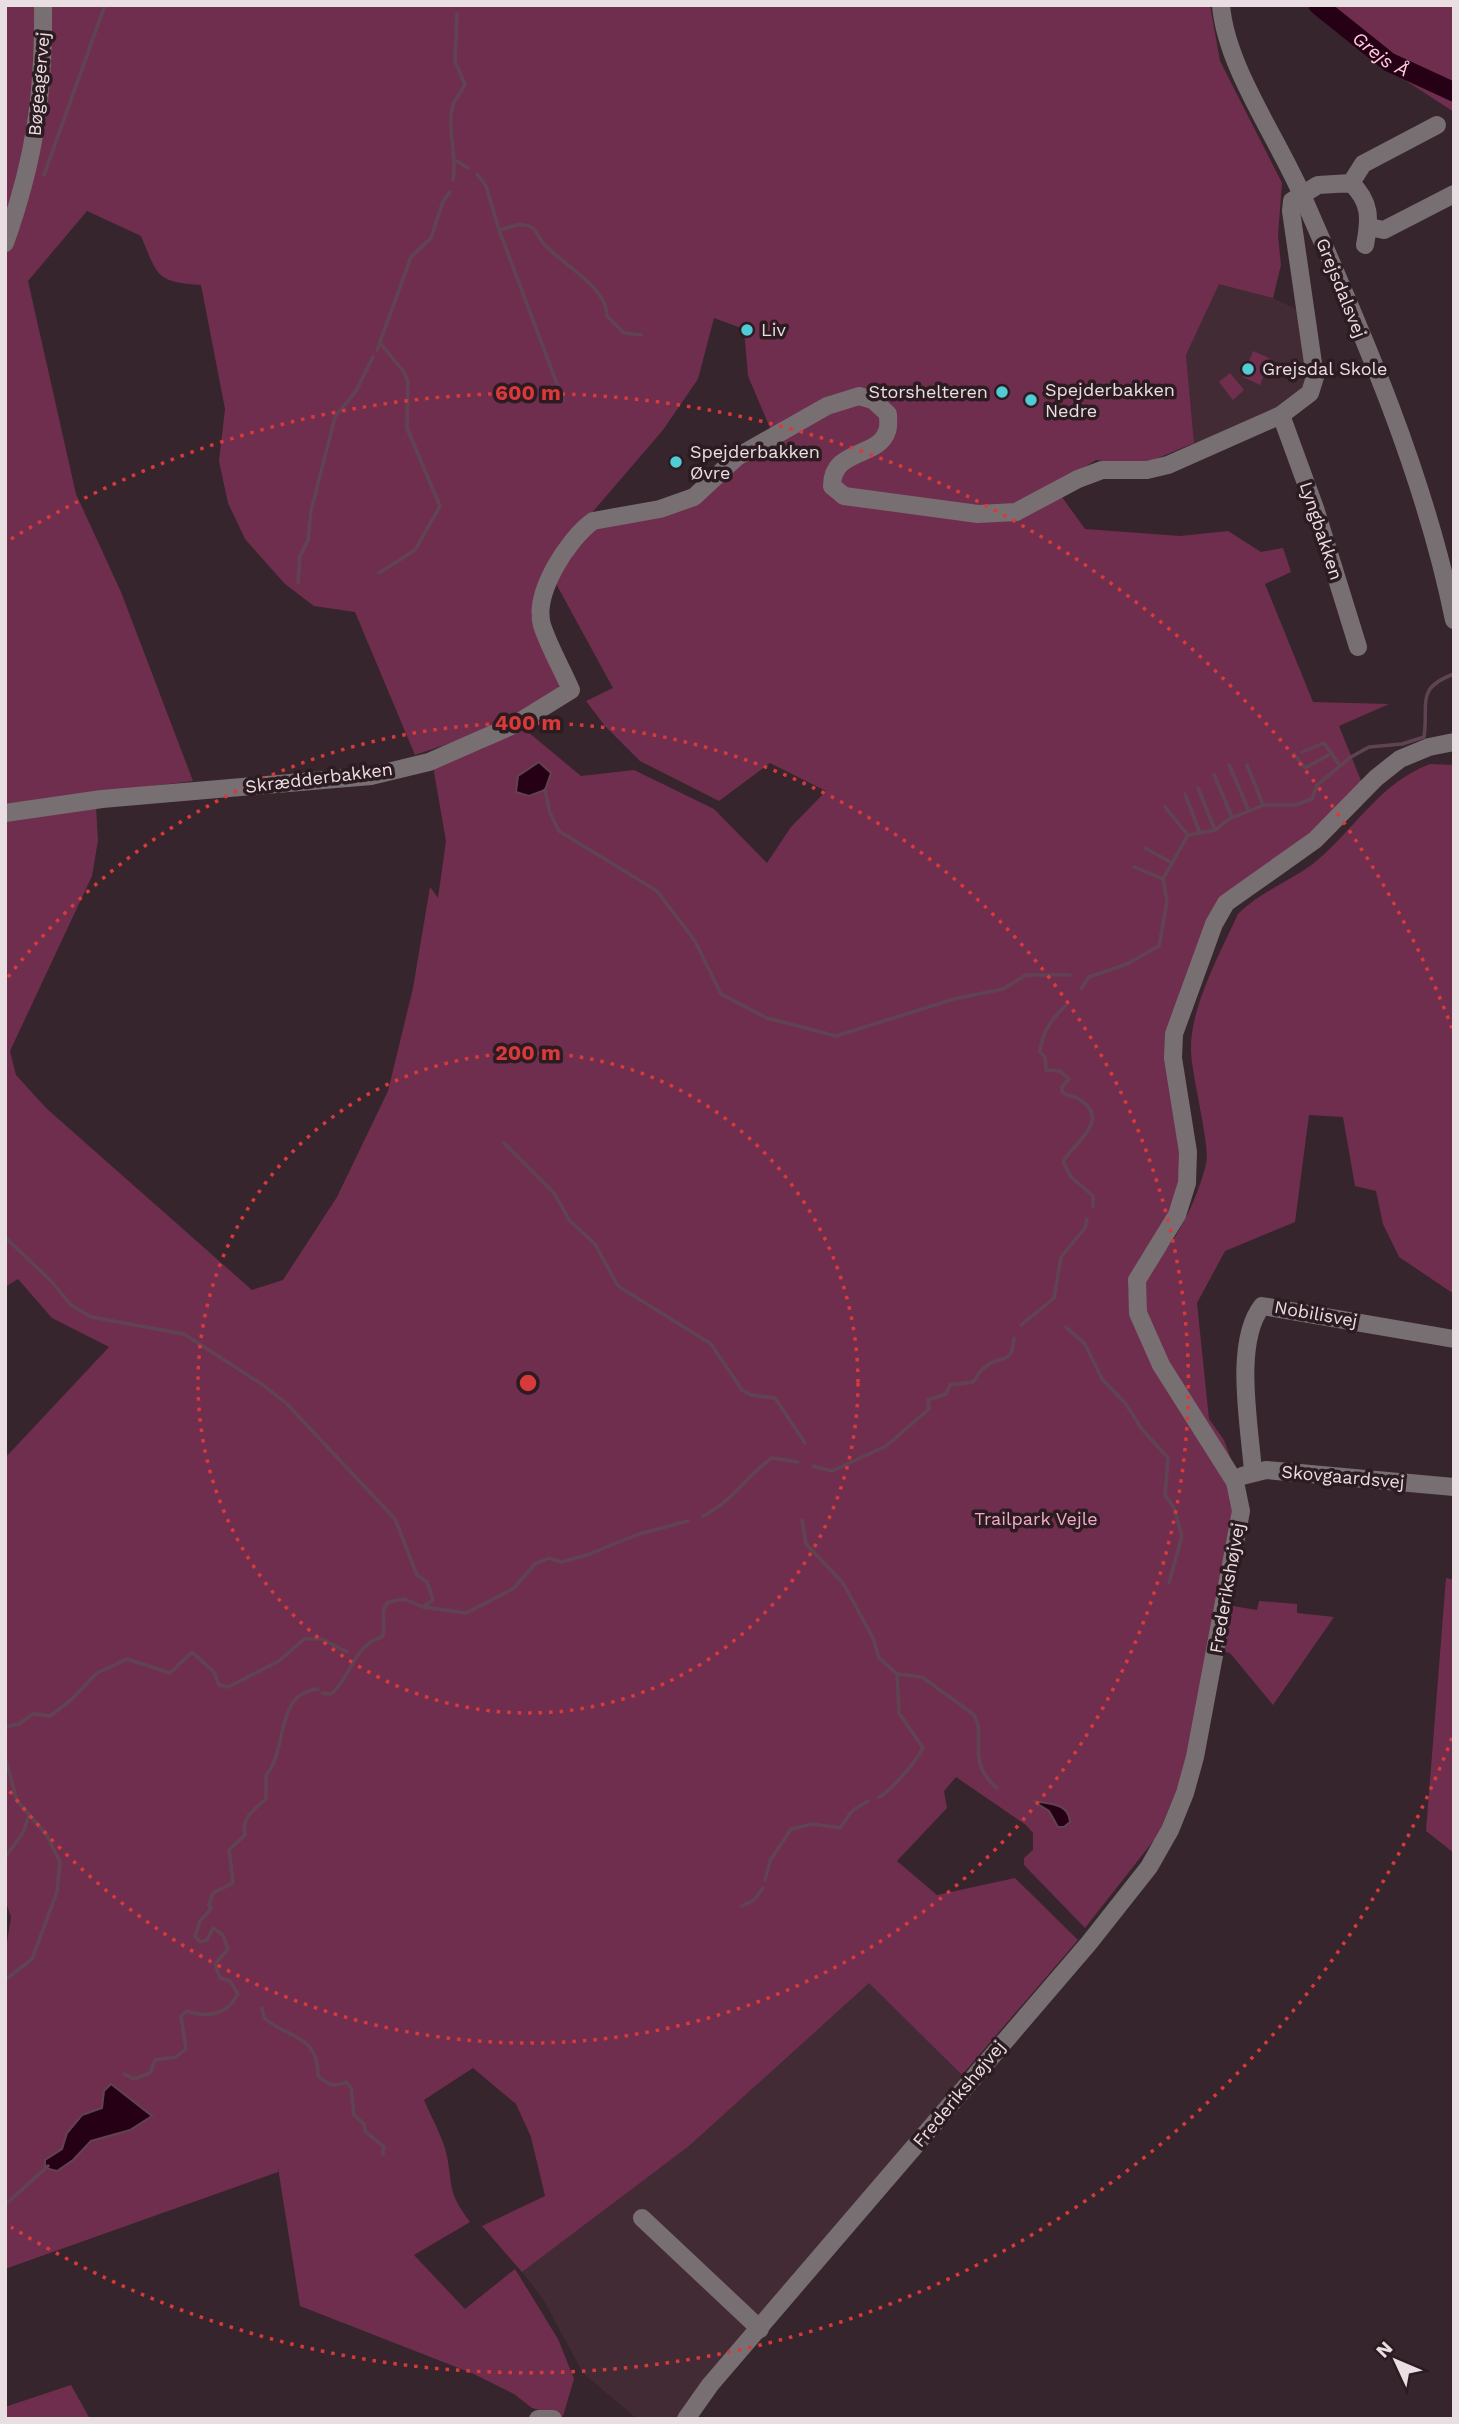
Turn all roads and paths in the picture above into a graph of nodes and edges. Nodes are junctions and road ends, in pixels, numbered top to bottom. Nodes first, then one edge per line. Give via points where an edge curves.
1 (43, 5) edge
2 (1221, 5) edge
3 (1437, 125) dead end
4 (1351, 183) junction
5 (1301, 193) junction
6 (1454, 194) edge
7 (5, 243) edge
8 (1281, 415) junction
9 (1454, 620) edge
10 (1358, 647) dead end
11 (1454, 742) edge
12 (5, 813) edge
13 (1454, 1339) edge
14 (1253, 1472) junction
15 (1235, 1482) junction
16 (1454, 1487) edge
17 (642, 2218) dead end
18 (760, 2329) junction
19 (538, 2419) edge
20 (553, 2419) edge
21 (686, 2419) edge

1 - 7 street, Bøgeagervej via 44,53 36,136
2 - 5 street, Grejsdalsvej via 1226,38 1236,62
3 - 4 street via 1363,164
4 - 5 street via 1318,185
4 - 6 street via 1363,194 1369,209 1367,236
5 - 8 street, Skrædderbakken via 1292,201 1291,211 1315,377 1310,393
5 - 9 street, Grejsdalsvej via 1416,473
8 - 10 street, Lyngbakken
8 - 12 street, Skrædderbakken via 1168,465 1102,470 1016,512 978,514 837,492 832,479 841,462 887,432 888,414 873,400 859,396 827,406 737,457 694,497 584,527 560,556 540,603 542,623 571,690 516,724 429,762 371,776 102,799
11 - 15 street, Frederikshøjvej via 1400,759 1315,840 1226,903 1214,923 1174,1034 1172,1058 1188,1152 1187,1183 1177,1215 1137,1280 1136,1304 1161,1365
13 - 14 street, Nobilisvej via 1262,1306 1250,1331 1246,1357
14 - 15 street, Skovgaardsvej
14 - 16 street, Skovgaardsvej
15 - 18 street, Frederikshøjvej via 1241,1511 1238,1535 1195,1757 1170,1830 1149,1867 1089,1942
17 - 18 street
18 - 21 street, Frederikshøjvej
19 - 20 street

